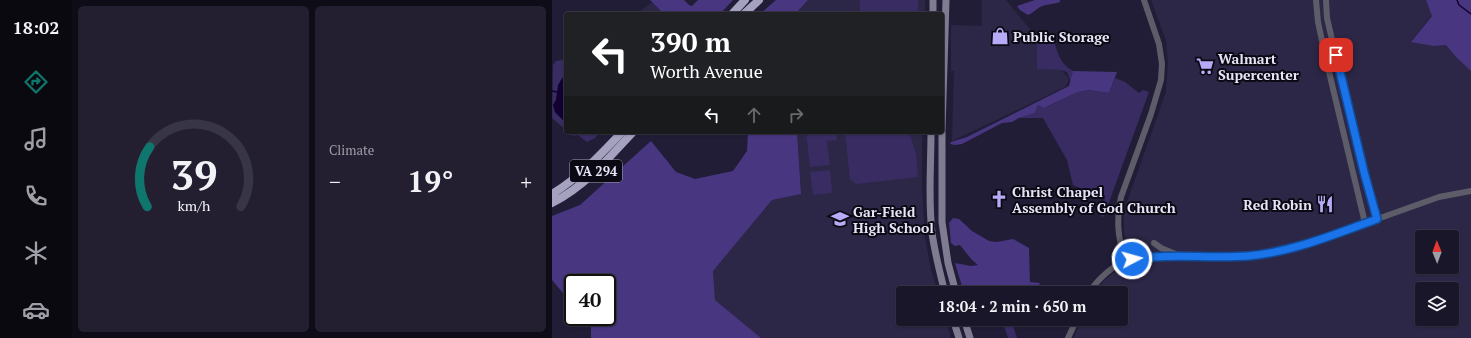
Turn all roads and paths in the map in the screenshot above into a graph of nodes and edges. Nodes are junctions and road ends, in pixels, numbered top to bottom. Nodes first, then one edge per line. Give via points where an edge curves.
1 (745, 0) edge
2 (759, 0) edge
3 (933, 0) edge
4 (946, 0) edge
5 (1144, 0) edge
6 (1316, 0) edge
7 (1326, 0) edge
8 (734, 12) edge
9 (746, 12) edge
10 (933, 12) edge
11 (944, 66) edge
12 (620, 134) edge
13 (631, 134) edge
14 (931, 134) edge
15 (942, 134) edge
16 (1471, 191) edge
17 (552, 194) edge
18 (930, 200) junction
19 (941, 200) junction
20 (552, 203) edge
21 (1377, 219) junction
22 (1365, 223) junction
23 (1154, 243) dead end
24 (1181, 257) junction
25 (1125, 261) junction
26 (943, 286) edge
27 (954, 286) edge
28 (1094, 286) edge
29 (955, 326) edge
30 (966, 326) edge
31 (1074, 326) edge
32 (959, 338) edge
33 (970, 338) edge
34 (1068, 338) edge

1 - 8 highway
2 - 9 highway
3 - 10 main road
4 - 11 main road
5 - 25 street via 1158,35 1161,75 1158,94 1119,208 1118,231
6 - 22 street via 1325,55
7 - 21 street via 1327,18
12 - 17 highway, VA 294 via 587,168
13 - 20 highway, VA 294 via 591,176
14 - 18 main road
15 - 19 main road
16 - 21 street via 1439,197
18 - 19 main road
18 - 26 main road via 935,252
19 - 27 main road via 943,237
21 - 22 street
22 - 24 street via 1278,252 1247,256
23 - 24 street
24 - 25 street via 1150,257
25 - 28 street via 1103,276
29 - 32 main road
30 - 33 main road
31 - 34 street

